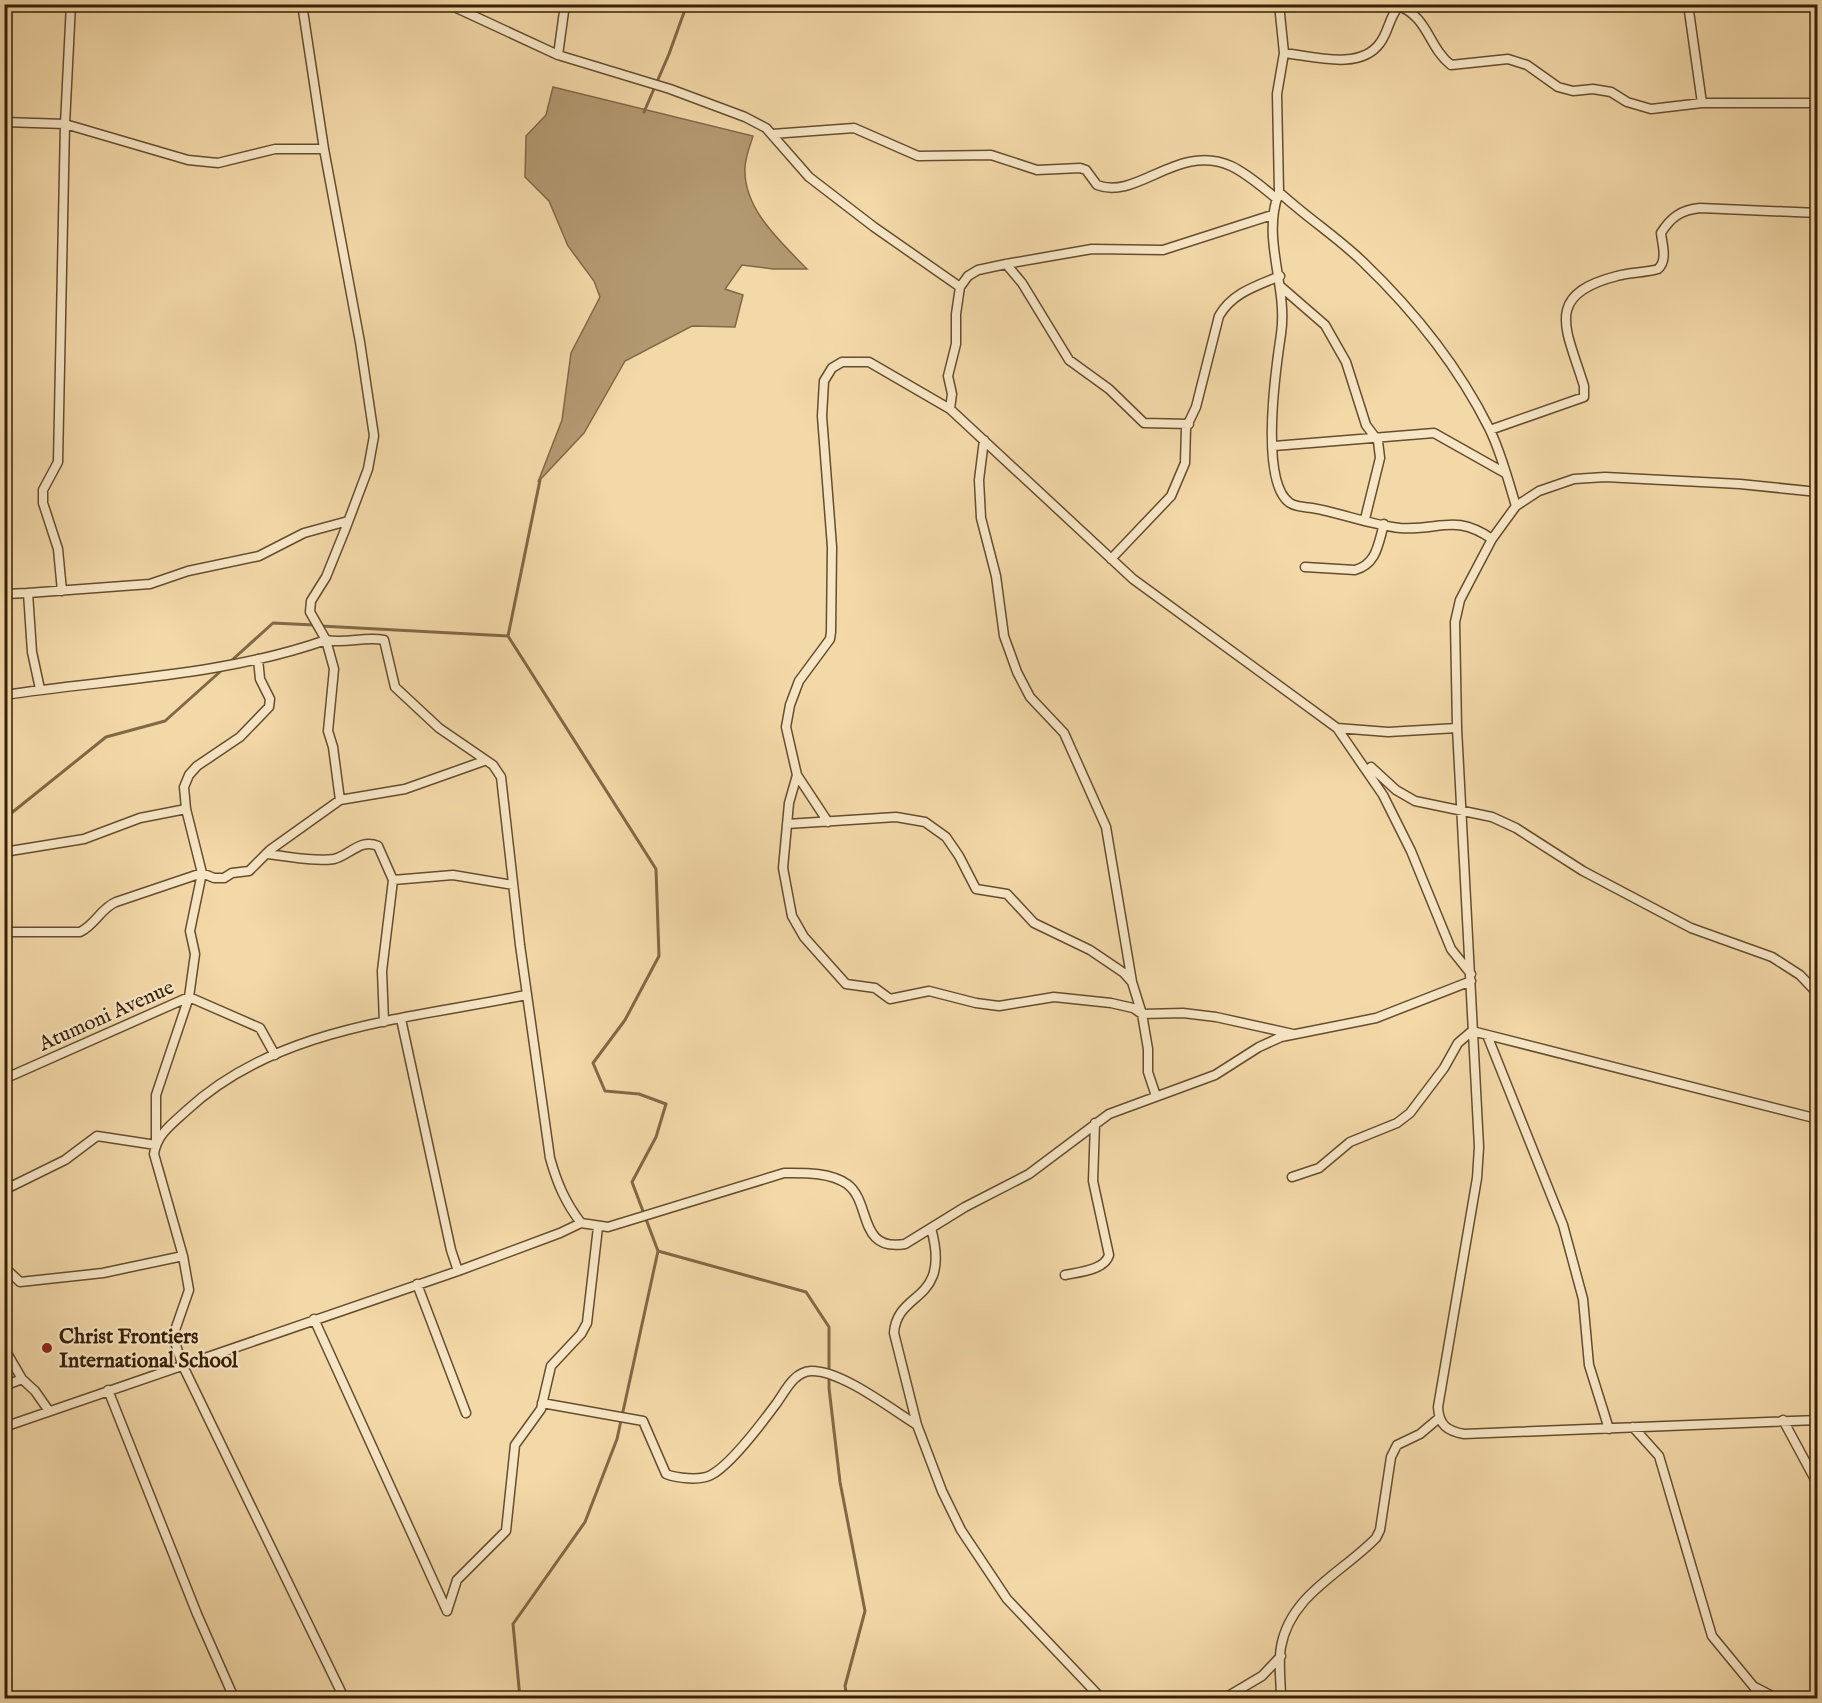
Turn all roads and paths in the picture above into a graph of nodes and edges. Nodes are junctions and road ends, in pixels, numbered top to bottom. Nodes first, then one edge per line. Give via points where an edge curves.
1 (71, 4) edge
2 (448, 4) edge
3 (565, 4) edge
4 (1279, 4) edge
5 (1688, 4) edge
6 (302, 5) edge
7 (1399, 5) edge
8 (1284, 53) junction
9 (558, 55) junction
10 (1702, 102) junction
11 (1818, 103) edge
12 (4, 122) edge
13 (66, 124) junction
14 (772, 134) junction
15 (324, 149) junction
16 (1278, 195) junction
17 (1818, 213) edge
18 (1272, 215) junction
19 (1006, 264) junction
20 (1280, 276) junction
21 (1280, 286) junction
22 (960, 287) junction
23 (950, 409) junction
24 (1189, 424) junction
25 (1490, 430) junction
26 (1376, 438) junction
27 (984, 440) junction
28 (1274, 446) junction
29 (1505, 473) junction
30 (1818, 492) edge
31 (1516, 506) junction
32 (1365, 519) junction
33 (348, 521) junction
34 (1384, 524) junction
35 (1492, 539) junction
36 (1111, 559) junction
37 (1305, 567) dead end
38 (62, 591) junction
39 (28, 593) junction
40 (4, 594) edge
41 (326, 640) junction
42 (258, 659) junction
43 (40, 689) junction
44 (4, 695) edge
45 (1337, 728) junction
46 (1457, 729) junction
47 (1352, 747) junction
48 (484, 761) junction
49 (797, 775) junction
50 (340, 800) junction
51 (186, 809) junction
52 (1462, 809) junction
53 (828, 822) junction
54 (787, 824) junction
55 (4, 852) edge
56 (266, 854) junction
57 (202, 873) junction
58 (393, 880) junction
59 (513, 885) junction
60 (4, 932) edge
61 (1471, 977) junction
62 (1132, 982) junction
63 (1818, 994) edge
64 (526, 995) junction
65 (189, 998) junction
66 (1142, 1014) junction
67 (401, 1019) junction
68 (384, 1022) junction
69 (1472, 1031) junction
70 (1293, 1034) junction
71 (1488, 1035) junction
72 (275, 1056) junction
73 (4, 1079) edge
74 (1156, 1096) junction
75 (1818, 1119) edge
76 (1095, 1123) junction
77 (156, 1145) junction
78 (1293, 1177) dead end
79 (4, 1190) edge
80 (581, 1222) junction
81 (598, 1227) junction
82 (931, 1228) junction
83 (183, 1256) junction
84 (4, 1268) edge
85 (458, 1271) junction
86 (1065, 1275) dead end
87 (417, 1284) junction
88 (314, 1319) junction
89 (4, 1348) edge
90 (182, 1364) junction
91 (22, 1379) junction
92 (4, 1386) edge
93 (108, 1390) junction
94 (543, 1403) junction
95 (49, 1411) junction
96 (466, 1413) dead end
97 (1439, 1418) junction
98 (1783, 1420) junction
99 (1818, 1420) edge
100 (917, 1425) junction
101 (4, 1427) edge
102 (1633, 1427) junction
103 (1609, 1429) junction
104 (1818, 1485) edge
105 (1281, 1656) junction
106 (1755, 1687) junction
107 (234, 1698) edge
108 (344, 1698) edge
109 (1101, 1698) edge
110 (1225, 1698) edge
111 (1281, 1698) edge
112 (1761, 1698) edge
113 (1776, 1698) edge

1 - 13 street
2 - 9 street
3 - 9 street
4 - 8 street
5 - 10 street
6 - 15 street
7 - 8 street via 1379,46 1365,57 1344,59
7 - 10 street via 1421,21 1441,57 1450,65 1508,59 1527,65 1558,87 1611,92 1651,109
8 - 16 street via 1277,94
9 - 14 street via 670,89 745,117
10 - 11 street
12 - 13 street
13 - 15 street via 188,160 218,163 275,149
13 - 38 street via 58,462 43,490 43,503 58,549
14 - 16 street via 854,128 918,156 979,154 1037,170 1080,168 1097,185 1108,188 1127,185 1182,162 1209,160 1230,165
14 - 22 street via 809,177
15 - 33 street via 374,436 368,469
16 - 18 street
16 - 25 street via 1362,261 1405,306 1460,377
17 - 25 street via 1700,208 1674,216 1661,233 1664,257 1659,269 1595,282 1582,289 1566,308 1565,321 1584,397
18 - 19 street via 1163,250 1092,249
18 - 20 street
19 - 22 street via 978,270
19 - 24 street via 1077,367 1109,389 1144,423
20 - 21 street
20 - 24 street via 1226,303
21 - 26 street via 1325,325 1346,362 1365,425
21 - 28 street via 1283,311 1271,407
22 - 23 street via 956,344 948,376
23 - 27 street
23 - 49 street via 869,362 843,362 832,368 824,381 822,416 832,547 831,632 799,681 790,705 786,726
24 - 36 street via 1185,463 1171,496
25 - 29 street
26 - 28 street
26 - 29 street via 1434,433
26 - 32 street via 1380,458
27 - 36 street
27 - 62 street via 979,480 981,518 996,576 1004,636 1030,697 1064,733 1106,827
28 - 32 street via 1279,484 1290,503
29 - 31 street
30 - 31 street via 1605,477 1574,479
31 - 35 street
32 - 34 street
33 - 38 street via 304,533 259,556 188,571 150,584
33 - 41 street via 326,577 311,601 310,612
34 - 35 street via 1400,528 1467,525
34 - 37 street via 1375,555 1363,568
35 - 46 street via 1460,600 1455,622
36 - 45 street via 1164,603
38 - 39 street
39 - 40 street
39 - 43 street via 32,652
41 - 42 street
41 - 48 street via 384,640 395,687 439,728
41 - 50 street via 334,669 328,731
42 - 43 street via 222,667
42 - 51 street via 269,707 240,737 189,775 184,787
43 - 44 street
45 - 46 street via 1388,732
45 - 47 street
46 - 52 street
47 - 52 street via 1396,790 1415,801
47 - 61 street via 1383,795 1451,949
48 - 50 street via 405,789
48 - 59 street via 498,770 501,777
49 - 53 street
49 - 54 street
50 - 56 street
51 - 55 street via 140,818 84,839
51 - 57 street
52 - 61 street
52 - 63 street via 1516,828 1583,871 1691,928 1772,957 1800,975
53 - 54 street
53 - 62 street via 896,817 925,822 946,837 975,889 1007,894 1034,923 1090,950
54 - 66 street via 783,868 792,916 804,937 846,984 875,988 890,999 929,991 999,1006 1054,997 1111,1003
56 - 57 street via 249,871 224,878
56 - 58 street via 331,859 362,845 375,844
57 - 60 street via 108,906 88,929 80,932
57 - 65 street via 190,931 195,954
58 - 59 street via 453,875
58 - 68 street via 382,971
59 - 64 street
61 - 69 street
61 - 70 street via 1376,1018
62 - 66 street
64 - 67 street
64 - 80 street via 550,1158 558,1185
65 - 72 street, Atumoni Avenue via 260,1028
65 - 73 street, Atumoni Avenue
65 - 77 street via 156,1095
66 - 70 street via 1216,1017
66 - 74 street via 1149,1049 1148,1072
67 - 68 street
67 - 85 street
68 - 72 street via 342,1030
69 - 71 street
69 - 78 street via 1458,1043 1410,1113 1397,1123 1350,1142 1319,1168
69 - 97 street via 1479,1147 1477,1178
70 - 74 street via 1259,1047 1215,1075
71 - 75 street
71 - 103 street via 1563,1225 1583,1299 1589,1365
72 - 77 street via 237,1072 160,1136
74 - 76 street
76 - 82 street via 1029,1174
76 - 86 street via 1093,1181 1109,1255 1099,1266
77 - 79 street via 97,1136 65,1160
77 - 83 street via 154,1154
80 - 81 street
80 - 85 street
81 - 82 street via 621,1224 783,1173 813,1173 846,1184 860,1204 867,1229 879,1240 894,1246 905,1244
81 - 94 street via 587,1323 551,1366
82 - 100 street via 935,1274 898,1319 894,1333
83 - 84 street via 103,1273 20,1282
83 - 90 street via 189,1290 173,1336
85 - 87 street
87 - 88 street
87 - 96 street
88 - 90 street
88 - 94 street via 447,1611 462,1574 506,1531 515,1445
89 - 91 street
90 - 93 street
90 - 108 street
91 - 92 street
91 - 95 street
93 - 95 street
93 - 107 street
94 - 100 street via 643,1421 666,1474 675,1478 710,1476 733,1456 795,1377 809,1371 841,1379
95 - 101 street
97 - 103 street via 1444,1427 1464,1434
97 - 105 street via 1420,1434 1397,1445 1391,1457 1380,1530 1369,1545 1298,1608 1287,1627
98 - 99 street
98 - 102 street
98 - 104 street
100 - 109 street via 942,1491 984,1567 1007,1599
102 - 103 street
102 - 106 street via 1659,1456 1712,1636
105 - 110 street via 1262,1676
105 - 111 street
106 - 112 street
106 - 113 street

